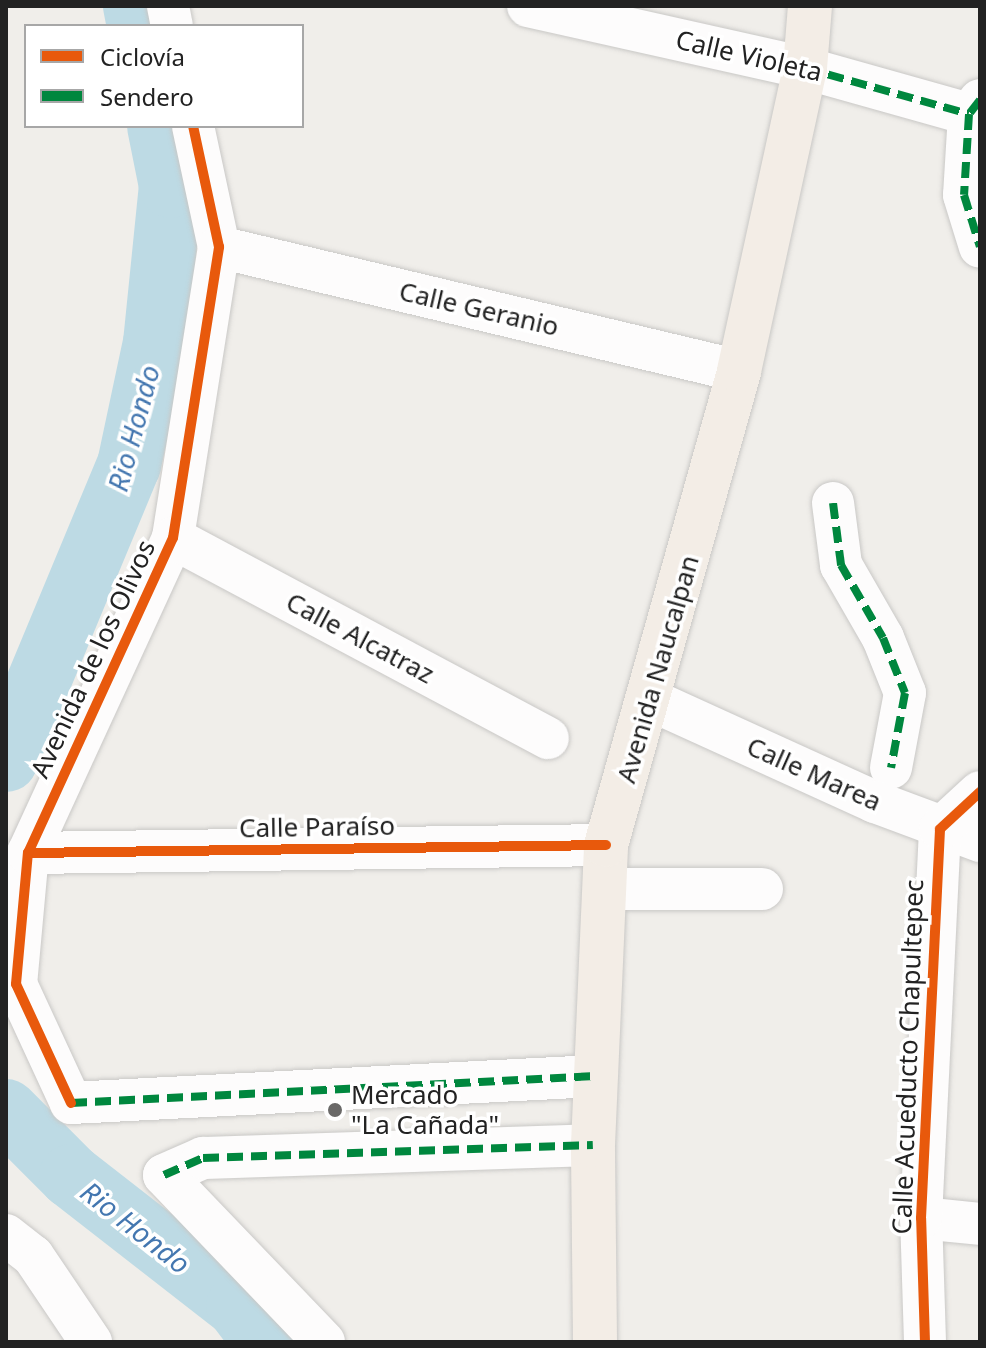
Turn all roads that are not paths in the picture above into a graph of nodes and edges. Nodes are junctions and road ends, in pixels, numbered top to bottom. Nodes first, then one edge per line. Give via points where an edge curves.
1 (528, 6) edge
2 (810, 6) edge
3 (805, 68) junction
4 (974, 107) edge
5 (193, 128) edge
6 (219, 247) junction
7 (980, 247) edge
8 (739, 371) junction
9 (833, 503) dead end
10 (173, 538) junction
11 (651, 700) junction
12 (548, 738) dead end
13 (891, 768) dead end
14 (980, 792) edge
15 (940, 829) junction
16 (980, 841) edge
17 (606, 845) junction
18 (28, 853) junction
19 (604, 889) junction
20 (762, 889) dead end
21 (595, 1076) junction
22 (593, 1145) junction
23 (921, 1218) junction
24 (980, 1224) edge
25 (6, 1235) edge
26 (91, 1342) edge
27 (324, 1342) edge
28 (595, 1342) edge
29 (925, 1342) edge

1 - 3 street, Calle Violeta
2 - 3 main road, Avenida Naucalpan
3 - 4 street, Calle Violeta
3 - 8 main road, Avenida Naucalpan
4 - 7 street via 964,195
5 - 6 street, Avenida de los Olivos
6 - 8 street, Calle Geranio
6 - 10 street, Avenida de los Olivos
8 - 11 main road, Avenida Naucalpan
9 - 13 street via 841,565 883,638 905,693
10 - 12 street, Calle Alcatraz
10 - 18 street, Avenida de los Olivos
11 - 15 street, Calle Marea
11 - 17 main road, Avenida Naucalpan
14 - 15 street
15 - 16 street, Calle Marea
15 - 23 street, Calle Acueducto Chapultepec
17 - 18 street, Calle Paraíso
17 - 19 main road, Avenida Naucalpan
18 - 21 street, Avenida de los Olivos via 16,984 71,1103
19 - 20 street
19 - 21 main road, Avenida Naucalpan
21 - 22 main road, Avenida Naucalpan
22 - 27 street via 203,1158 164,1175
22 - 28 main road, Avenida Naucalpan
23 - 24 street
23 - 29 street, Calle Acueducto Chapultepec
25 - 26 street via 33,1256

